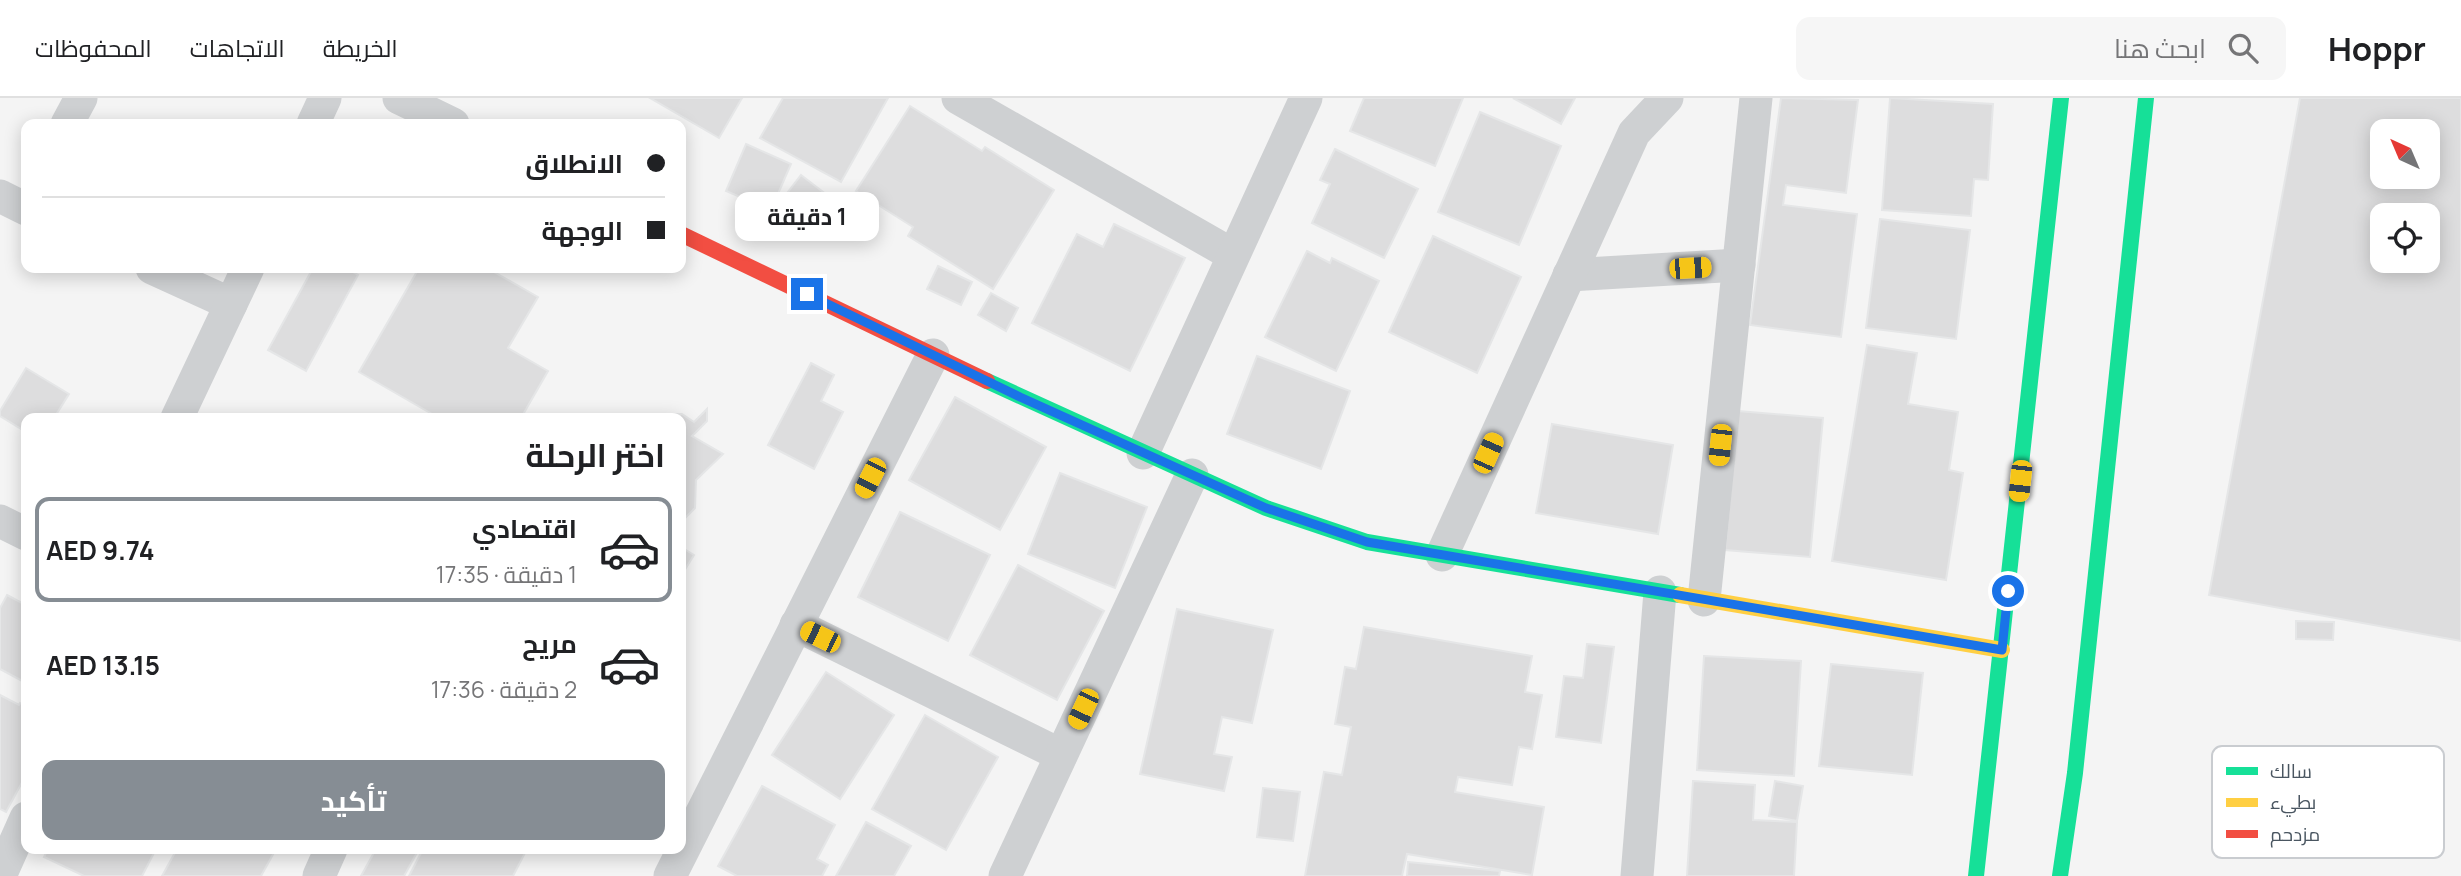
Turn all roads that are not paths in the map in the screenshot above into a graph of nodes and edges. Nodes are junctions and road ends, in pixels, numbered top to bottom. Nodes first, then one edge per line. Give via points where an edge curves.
1 (81, 98) edge
2 (325, 98) edge
3 (399, 98) edge
4 (958, 98) edge
5 (1306, 98) edge
6 (1667, 98) edge
7 (1756, 98) edge
8 (2061, 98) edge
9 (2146, 98) edge
10 (446, 113) edge
11 (70, 119) edge
12 (315, 119) edge
13 (686, 236) edge
14 (1233, 255) junction
15 (1739, 265) junction
16 (163, 273) edge
17 (246, 273) edge
18 (1569, 275) junction
19 (231, 304) junction
20 (933, 355) junction
21 (179, 413) edge
22 (1143, 453) junction
23 (1192, 475) junction
24 (0, 521) edge
25 (21, 532) edge
26 (1441, 555) junction
27 (1660, 592) junction
28 (1704, 600) junction
29 (796, 625) junction
30 (2002, 650) junction
31 (1061, 755) junction
32 (21, 827) edge
33 (686, 831) edge
34 (329, 854) edge
35 (4, 858) edge
36 (319, 876) edge
37 (1005, 876) edge
38 (1637, 876) edge
39 (1976, 876) edge
40 (2060, 876) edge

1 - 11 street
2 - 12 street
3 - 10 street
4 - 14 street
5 - 14 street
6 - 18 street via 1634,133
7 - 15 street
8 - 30 street
9 - 40 street via 2075,773
13 - 20 street
14 - 22 street
15 - 18 street
15 - 28 street
16 - 19 street
17 - 19 street
18 - 26 street
19 - 21 street
20 - 22 street
20 - 29 street
22 - 23 street
23 - 26 street via 1266,508 1367,542
23 - 31 street
24 - 25 street
26 - 27 street
27 - 28 street
27 - 38 street
28 - 30 street
29 - 31 street
29 - 33 street
30 - 39 street
31 - 37 street
32 - 35 street
34 - 36 street

